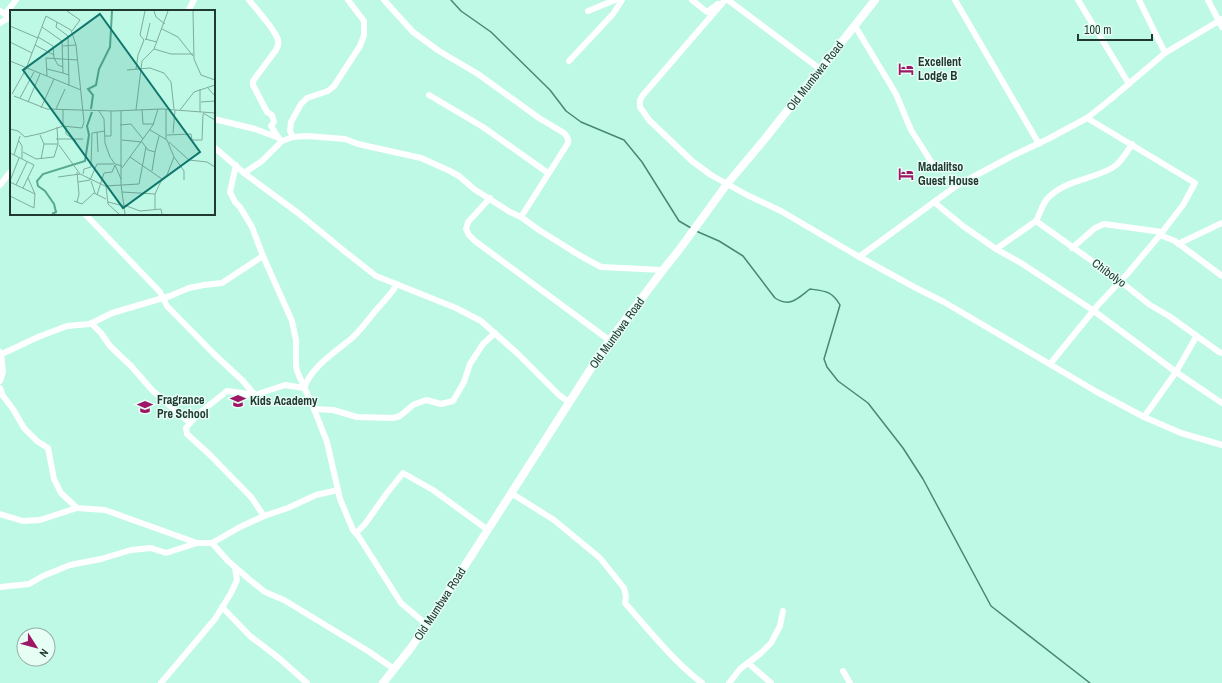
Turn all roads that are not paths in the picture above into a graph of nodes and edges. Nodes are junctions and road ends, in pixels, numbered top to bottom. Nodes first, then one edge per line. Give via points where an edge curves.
1 (16, 0) edge
2 (194, 0) edge
3 (248, 0) edge
4 (348, 0) edge
5 (384, 0) edge
6 (615, 0) edge
7 (622, 0) edge
8 (692, 0) edge
9 (726, 0) edge
10 (875, 0) edge
11 (955, 0) edge
12 (1078, 0) edge
13 (1139, 0) edge
14 (1208, 0) edge
15 (189, 10) edge
16 (588, 12) dead end
17 (7, 15) edge
18 (1220, 20) edge
19 (0, 23) edge
20 (854, 26) junction
21 (1222, 26) edge
22 (1165, 53) junction
23 (569, 61) dead end
24 (820, 69) junction
25 (1128, 84) junction
26 (429, 95) dead end
27 (1087, 118) junction
28 (215, 119) edge
29 (293, 137) junction
30 (280, 139) junction
31 (1039, 144) junction
32 (1132, 144) junction
33 (215, 149) edge
34 (236, 165) junction
35 (934, 166) dead end
36 (10, 172) edge
37 (244, 173) junction
38 (548, 173) junction
39 (727, 184) junction
40 (0, 185) edge
41 (490, 198) junction
42 (934, 202) junction
43 (86, 215) edge
44 (521, 217) junction
45 (1036, 221) junction
46 (1222, 223) edge
47 (1161, 234) junction
48 (1178, 244) junction
49 (1072, 248) junction
50 (996, 249) junction
51 (263, 256) junction
52 (859, 257) junction
53 (663, 270) junction
54 (1222, 276) edge
55 (1120, 281) junction
56 (397, 284) junction
57 (162, 298) junction
58 (1094, 311) junction
59 (91, 323) junction
60 (495, 333) junction
61 (1196, 337) junction
62 (609, 340) junction
63 (0, 353) edge
64 (1222, 353) edge
65 (1050, 364) junction
66 (1176, 372) junction
67 (0, 381) edge
68 (0, 388) edge
69 (304, 388) junction
70 (255, 395) junction
71 (569, 402) junction
72 (1222, 403) edge
73 (314, 409) junction
74 (1144, 417) junction
75 (190, 423) junction
76 (1222, 445) edge
77 (338, 490) junction
78 (511, 493) junction
79 (77, 508) junction
80 (0, 514) edge
81 (264, 516) junction
82 (488, 530) junction
83 (356, 533) junction
84 (197, 543) junction
85 (212, 543) junction
86 (235, 568) junction
87 (0, 587) edge
88 (222, 608) junction
89 (783, 611) dead end
90 (427, 625) junction
91 (748, 663) junction
92 (394, 670) junction
93 (843, 671) dead end
94 (160, 683) edge
95 (307, 683) edge
96 (383, 683) edge
97 (702, 683) edge
98 (730, 683) edge
99 (771, 683) edge
100 (850, 683) edge

1 - 17 street
2 - 15 street
3 - 30 street via 278,40 276,50 253,81 253,85 267,112 272,115 272,126
4 - 29 street via 364,21 364,36 360,46 334,86 328,91 307,98 301,104 291,122 290,130
5 - 38 street via 413,32 564,133 568,143
6 - 16 street
7 - 23 street via 613,14
8 - 9 street via 708,12
9 - 24 street
9 - 39 street via 643,95 640,107 649,120 692,161
10 - 20 main road, Old Mumbwa Road
11 - 31 street
12 - 25 street
13 - 22 street
14 - 18 street
17 - 19 street
18 - 21 street
18 - 22 street
20 - 24 main road, Old Mumbwa Road
20 - 35 street via 896,94 911,130
22 - 25 street
24 - 39 main road, Old Mumbwa Road
25 - 27 street
26 - 38 street via 483,127
27 - 31 street
27 - 32 street
28 - 30 street via 255,129
29 - 30 street
29 - 41 street via 345,140 421,158 459,176
30 - 37 street via 262,161
31 - 42 street via 956,186
32 - 45 street via 1112,168 1064,186 1050,196 1043,204
32 - 47 street via 1195,183 1183,205
33 - 34 street
34 - 37 street
34 - 51 street via 230,192 252,227
36 - 40 street
37 - 56 street via 376,276
38 - 44 street
39 - 52 street via 782,211
39 - 53 main road, Old Mumbwa Road
41 - 44 street
41 - 62 street via 466,225 469,235
42 - 50 street
42 - 52 street
43 - 57 street via 160,292
44 - 53 street via 579,255 601,266
45 - 49 street, Chibolyo
45 - 50 street
46 - 48 street
47 - 48 street
47 - 49 street via 1104,224 1095,228
47 - 55 street
48 - 54 street
49 - 55 street, Chibolyo
50 - 58 street
51 - 57 street via 222,283 189,288
51 - 69 street via 292,321 296,340 296,365
52 - 65 street via 944,302
53 - 62 main road, Old Mumbwa Road
55 - 58 street
55 - 61 street, Chibolyo
56 - 60 street via 456,308 481,321
56 - 69 street via 362,328 324,359 307,380
57 - 59 street via 122,309
57 - 70 street via 183,324
58 - 65 street
58 - 66 street
59 - 63 street via 67,326 12,351
59 - 75 street via 152,390
60 - 71 street
60 - 73 street via 483,344 470,364 464,382 453,401 441,404 426,400 393,418 357,417 333,410
61 - 64 street, Chibolyo
61 - 66 street
62 - 71 main road, Old Mumbwa Road
63 - 67 street via 3,372
65 - 74 street
66 - 72 street
66 - 74 street
68 - 79 street via 24,428 48,448 54,480 61,493
69 - 70 street via 285,385
69 - 73 street
70 - 75 street via 227,391
71 - 78 main road, Old Mumbwa Road
73 - 77 street via 330,452
74 - 76 street via 1181,433
75 - 81 street via 186,428 186,434 251,497
77 - 81 street
77 - 83 street via 350,524
78 - 82 main road, Old Mumbwa Road
78 - 97 street via 554,520 600,558 624,588 625,603 664,647
79 - 80 street via 35,521 23,521
79 - 84 street via 105,510
81 - 85 street
82 - 83 street via 433,490 403,473
82 - 90 main road, Old Mumbwa Road
83 - 90 street via 401,603
84 - 85 street
84 - 87 street via 169,553 151,548 131,550 70,565 29,584
85 - 86 street
86 - 88 street via 237,580
86 - 92 street via 265,592 284,600 368,651
88 - 94 street
88 - 95 street via 250,636
89 - 91 street via 780,626 771,643
90 - 92 main road, Old Mumbwa Road
91 - 98 street
91 - 99 street
92 - 96 main road, Old Mumbwa Road
93 - 100 street

